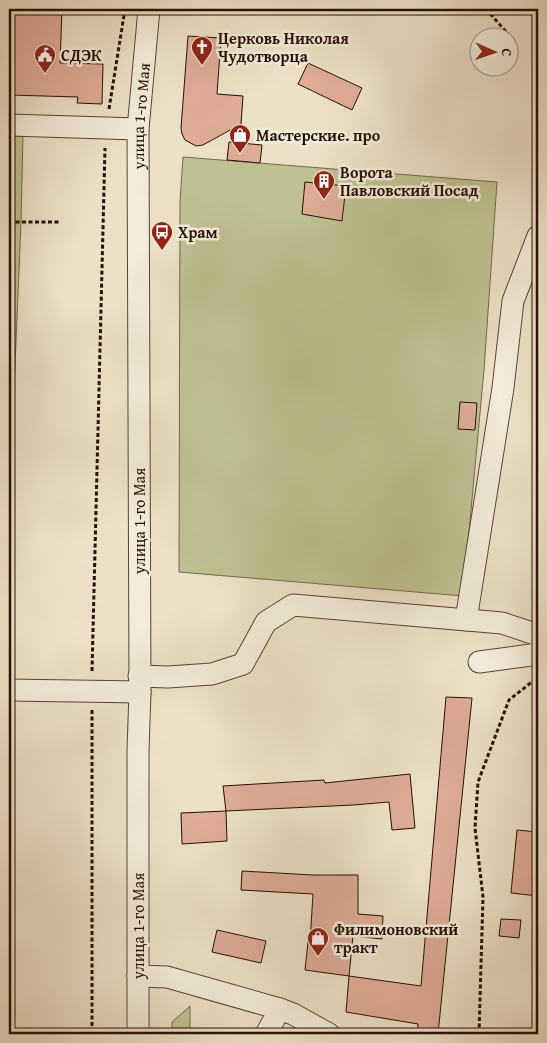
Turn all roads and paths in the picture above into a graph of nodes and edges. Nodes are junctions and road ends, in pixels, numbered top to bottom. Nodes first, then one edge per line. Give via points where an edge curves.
1 (125, 9) edge
2 (149, 9) edge
3 (486, 9) edge
4 (503, 28) edge
5 (9, 125) edge
6 (106, 127) junction
7 (138, 129) junction
8 (9, 222) edge
9 (59, 222) dead end
10 (538, 236) edge
11 (466, 620) junction
12 (538, 635) edge
13 (538, 654) edge
14 (479, 662) dead end
15 (538, 679) edge
16 (140, 684) junction
17 (9, 690) edge
18 (92, 691) junction
19 (138, 976) junction
20 (280, 1009) junction
21 (92, 1034) edge
22 (138, 1034) edge
23 (266, 1034) edge
24 (329, 1034) edge
25 (479, 1034) edge

1 - 6 path
2 - 7 street, улица 1-го Мая
3 - 4 path
5 - 6 street
6 - 7 street
6 - 18 path
7 - 16 street, улица 1-го Мая
8 - 9 path
10 - 11 street via 513,301 502,397
11 - 12 street via 502,623
11 - 16 street via 293,605 266,622 243,664 212,674 168,676
13 - 14 street
15 - 25 path via 509,700 478,782 475,828 483,897
16 - 18 street
16 - 19 street, улица 1-го Мая
17 - 18 street
18 - 21 path
19 - 20 street via 167,977
19 - 22 street, улица 1-го Мая
20 - 23 street
20 - 24 street

